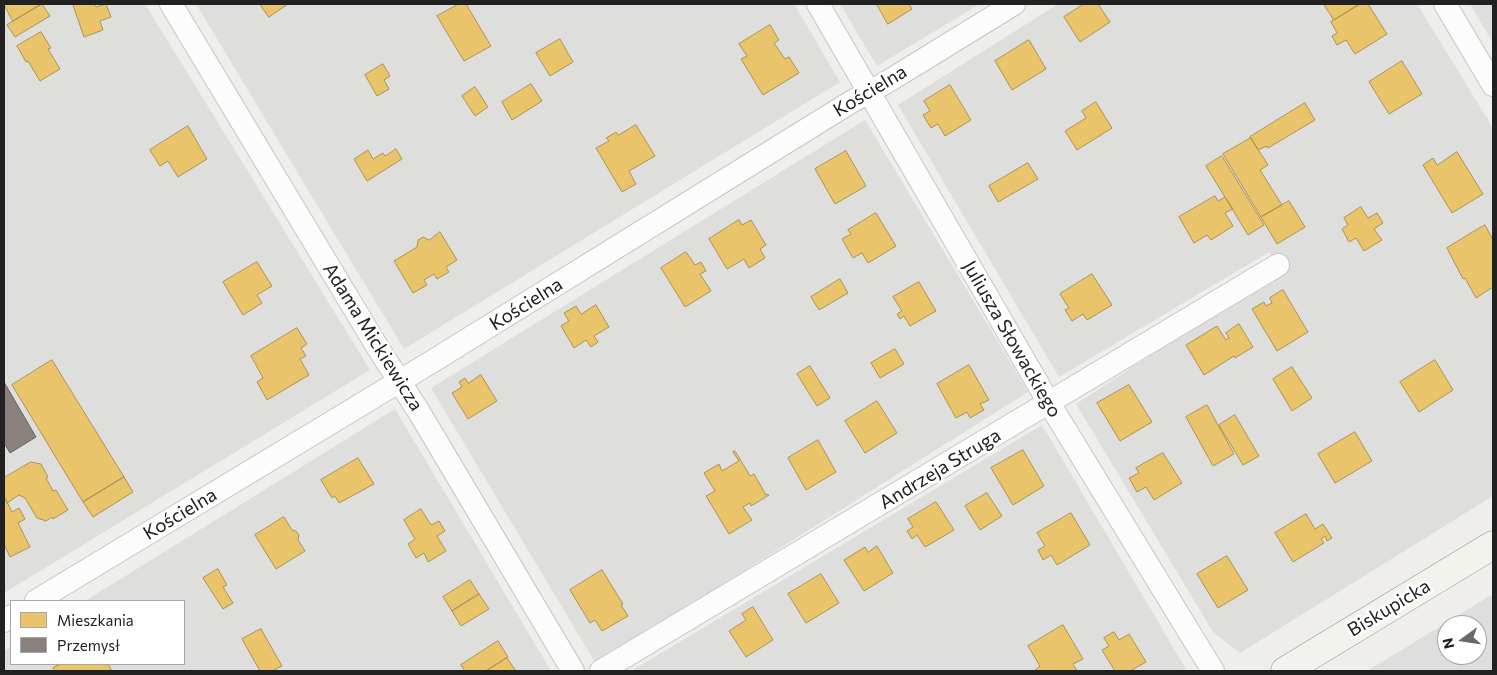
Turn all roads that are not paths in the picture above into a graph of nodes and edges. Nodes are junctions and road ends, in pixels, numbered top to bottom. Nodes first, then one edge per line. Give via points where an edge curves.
1 (171, 4) edge
2 (818, 4) edge
3 (1014, 4) edge
4 (1445, 4) edge
5 (1493, 85) edge
6 (869, 92) junction
7 (1278, 265) dead end
8 (399, 382) junction
9 (1049, 403) junction
10 (1493, 545) edge
11 (38, 600) edge
12 (572, 671) edge
13 (601, 671) edge
14 (1213, 671) edge
15 (1285, 671) edge

1 - 8 street, Adama Mickiewicza
2 - 6 street, Juliusza Słowackiego
3 - 6 street, Kościelna
4 - 5 street
6 - 8 street, Kościelna
6 - 9 street, Juliusza Słowackiego
7 - 9 street, Andrzeja Struga
8 - 11 street, Kościelna
8 - 12 street, Adama Mickiewicza
9 - 13 street, Andrzeja Struga
9 - 14 street, Juliusza Słowackiego
10 - 15 main road, Biskupicka

